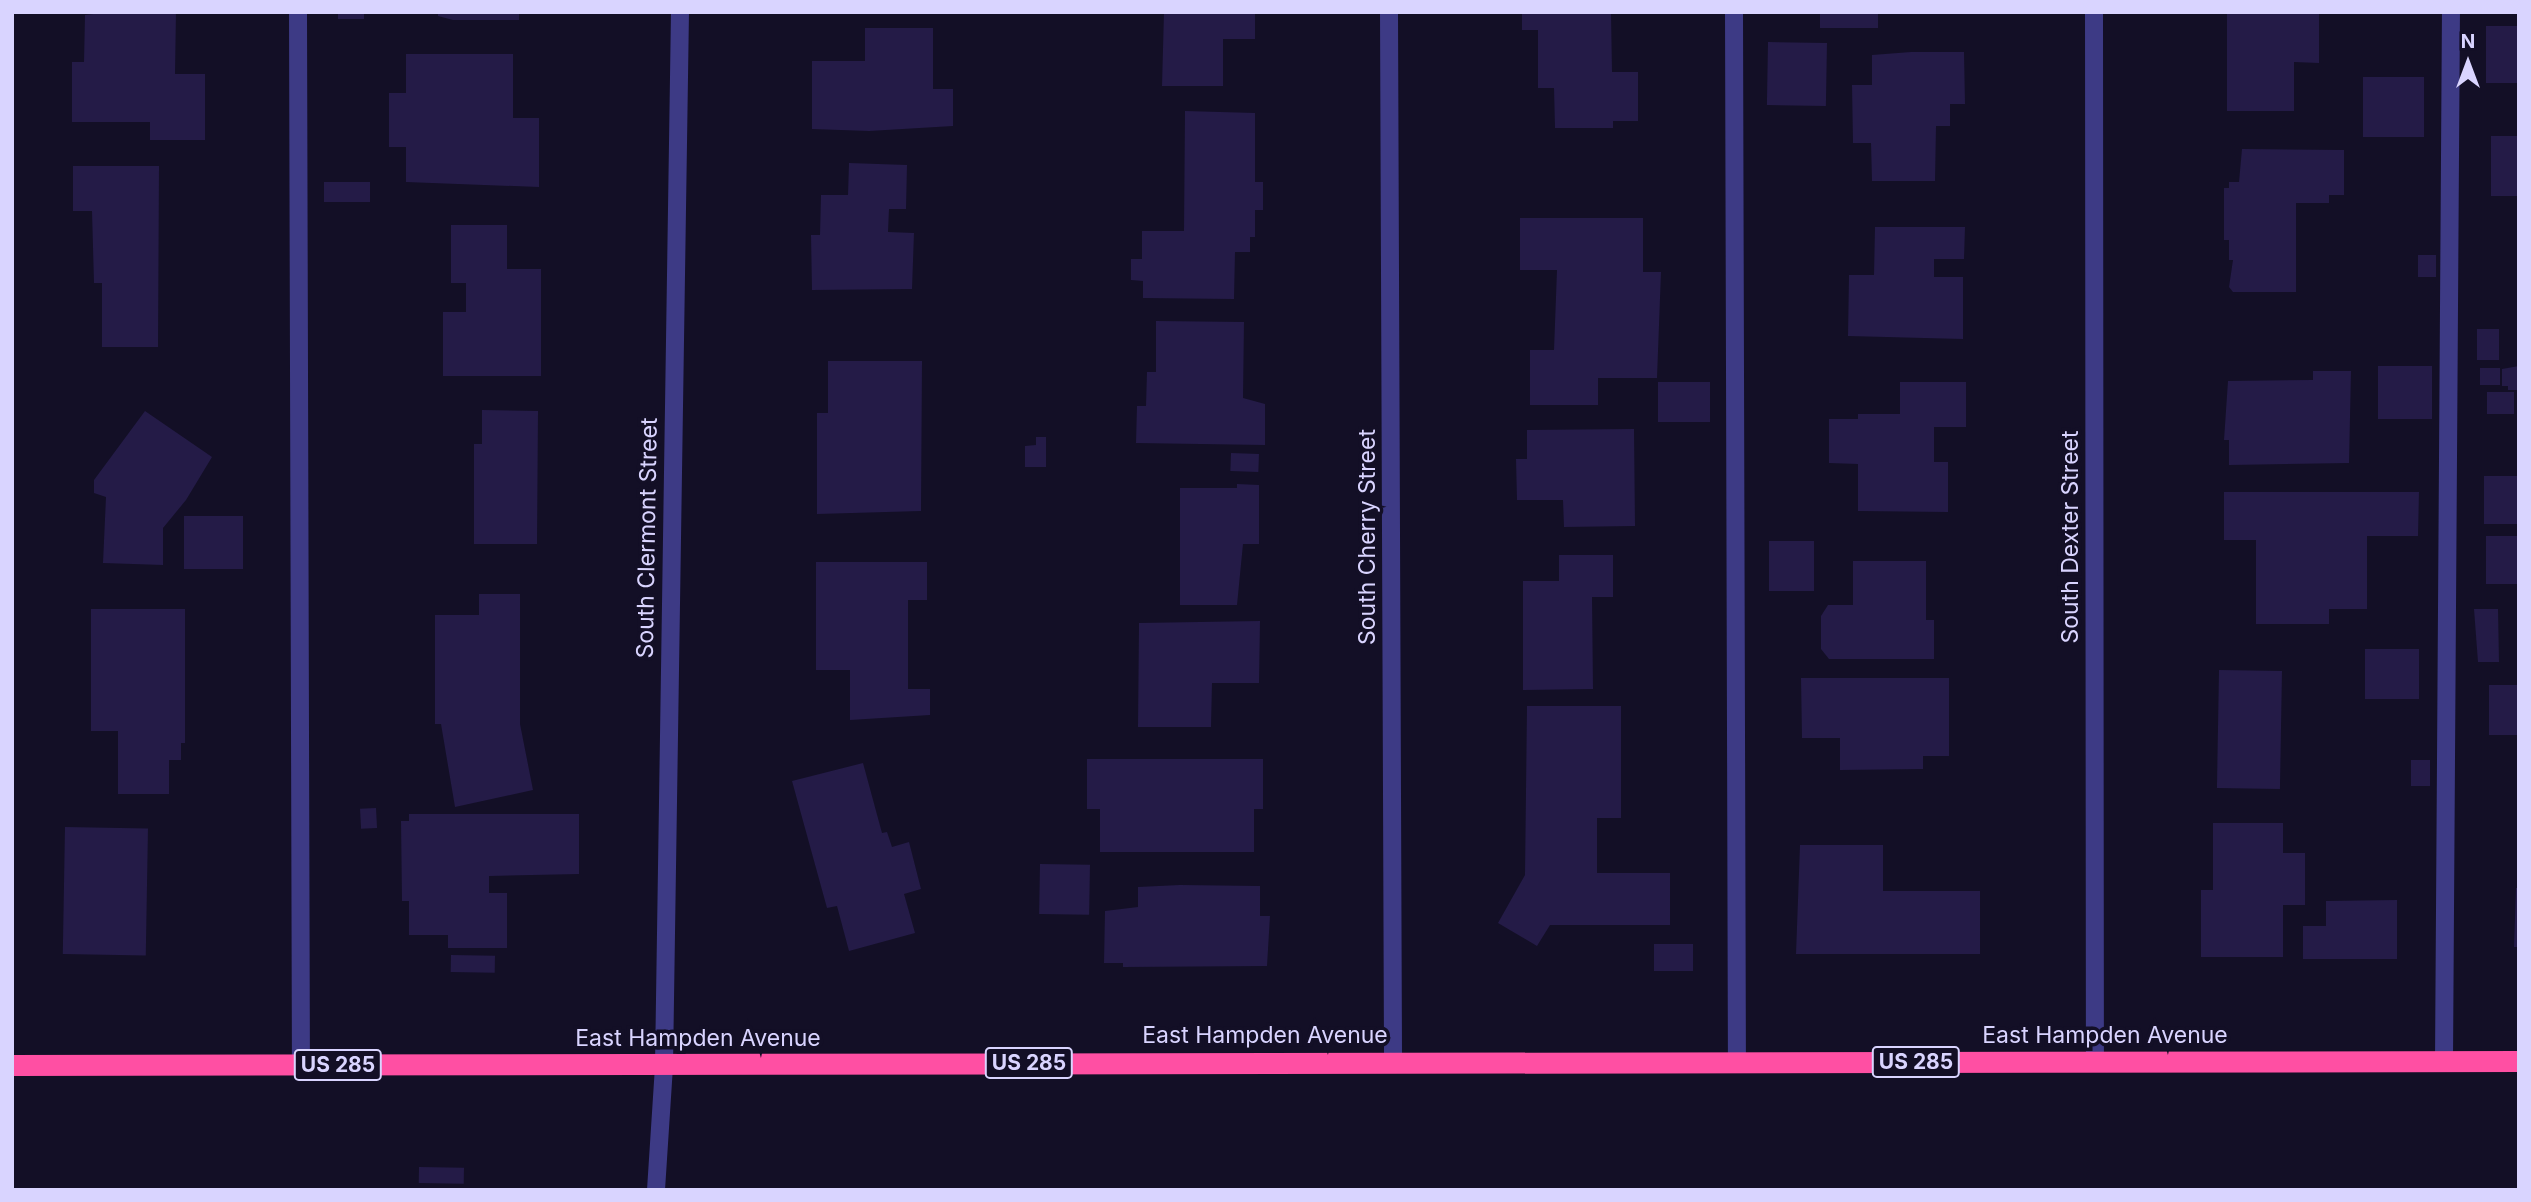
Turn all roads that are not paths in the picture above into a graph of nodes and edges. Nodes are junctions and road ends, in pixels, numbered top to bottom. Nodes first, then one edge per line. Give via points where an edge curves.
1 (298, 12) edge
2 (680, 12) edge
3 (1389, 12) edge
4 (1734, 12) edge
5 (2094, 12) edge
6 (2451, 12) edge
7 (1393, 1060) junction
8 (2095, 1061) junction
9 (2444, 1061) junction
10 (2519, 1061) edge
11 (1737, 1063) junction
12 (12, 1065) edge
13 (301, 1065) junction
14 (664, 1065) junction
15 (656, 1190) edge

1 - 13 street
2 - 14 street, South Clermont Street
3 - 7 street, South Cherry Street
4 - 11 street
5 - 8 street, South Dexter Street
6 - 9 street
7 - 11 highway, East Hampden Avenue / US 285
7 - 14 highway, East Hampden Avenue / US 285
8 - 9 highway, East Hampden Avenue / US 285
8 - 11 highway, East Hampden Avenue / US 285
9 - 10 highway, East Hampden Avenue / US 285
12 - 13 highway, East Hampden Avenue / US 285
13 - 14 highway, East Hampden Avenue / US 285
14 - 15 street, South Clermont Street

